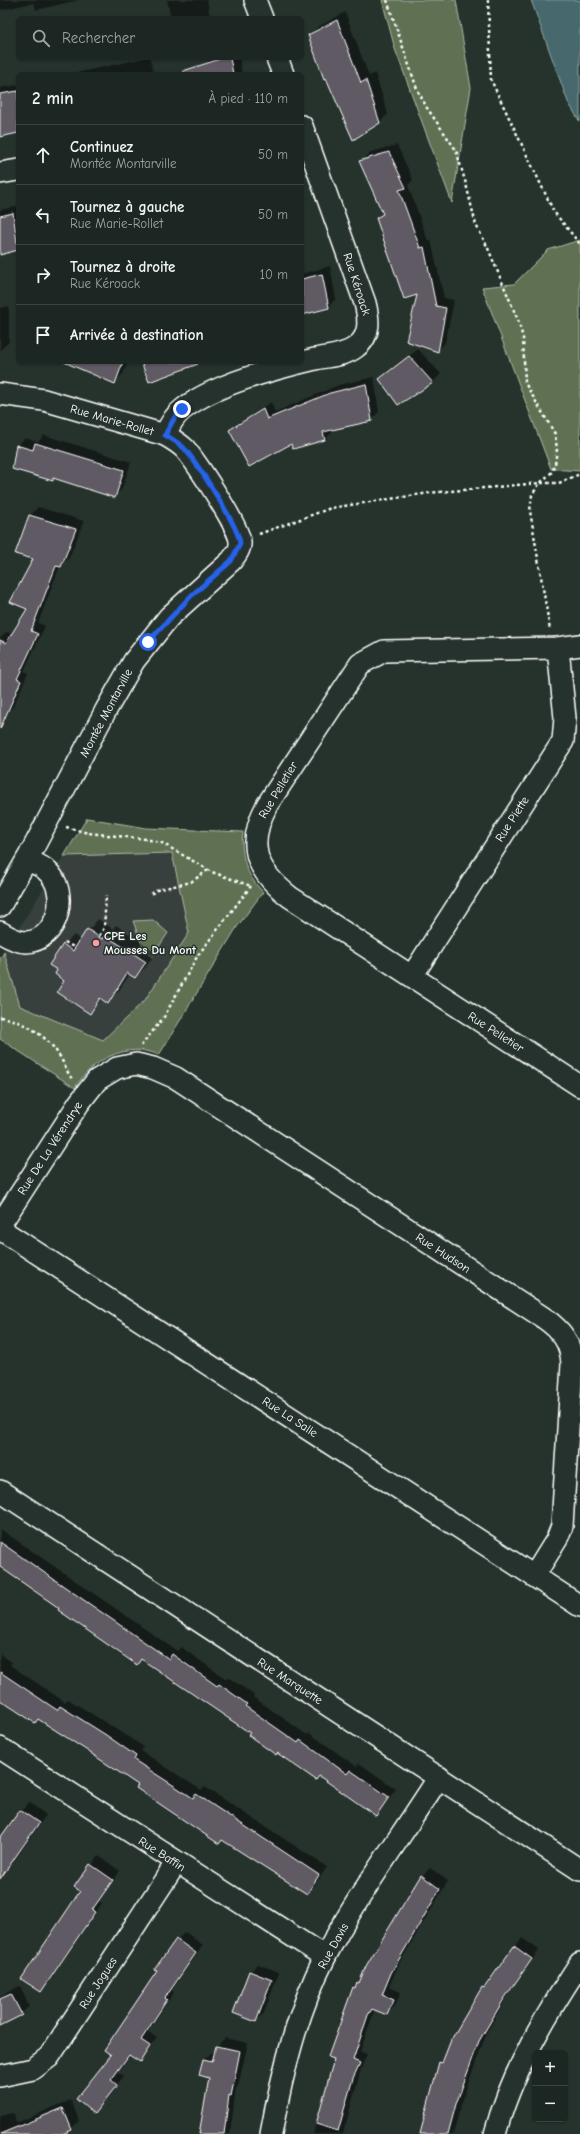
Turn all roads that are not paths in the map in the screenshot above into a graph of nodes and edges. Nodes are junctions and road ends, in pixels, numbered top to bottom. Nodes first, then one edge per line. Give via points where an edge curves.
1 (256, 0) edge
2 (261, 16) edge
3 (278, 60) edge
4 (282, 72) edge
5 (304, 132) edge
6 (16, 170) edge
7 (0, 173) edge
8 (304, 363) edge
9 (300, 364) edge
10 (0, 394) edge
11 (165, 435) junction
12 (240, 542) joint
13 (580, 645) edge
14 (558, 648) junction
15 (27, 860) junction
16 (0, 906) edge
17 (0, 932) edge
18 (412, 976) junction
19 (104, 1075) joint
20 (580, 1086) edge
21 (0, 1225) edge
22 (0, 1229) edge
23 (0, 1491) edge
24 (534, 1576) junction
25 (580, 1606) edge
26 (2, 1754) edge
27 (439, 1777) junction
28 (176, 1863) junction
29 (580, 1870) edge
30 (325, 1957) junction
31 (580, 1963) edge
32 (0, 2076) edge
33 (271, 2134) edge
34 (495, 2134) edge

1 - 2 street
3 - 4 street
5 - 8 street, Rue Kéroack via 365,303 369,322 360,344 350,351
6 - 7 street
9 - 11 street, Rue Kéroack via 262,374 198,399 178,413
10 - 11 street, Rue Marie-Rollet via 44,400
11 - 12 street, Rue Marie-Rollet via 177,442 187,453 235,526
12 - 15 street, Montée Montarville via 231,561 165,622 134,661
13 - 14 street, Rue Pelletier
14 - 18 street, Rue Piette via 565,718 563,741
14 - 18 street, Rue Pelletier via 384,651 360,664 263,811 255,840 258,879 274,884
15 - 16 street, Montée Montarville
15 - 17 street via 44,868 53,877 60,896 58,914 48,929 33,940 19,941
18 - 20 street, Rue Pelletier
19 - 21 street, Rue De La Vérendrye via 87,1092
19 - 24 street, Rue Hudson via 122,1066 136,1064 176,1078 544,1318 562,1333 568,1344 572,1364 563,1518 557,1539
22 - 24 street, Rue La Salle
23 - 27 street, Rue Marquette
24 - 25 street, Rue La Salle
26 - 28 street, Rue Baffin
27 - 29 street, Rue Marquette
27 - 30 street, Rue Davis
28 - 30 street, Rue Baffin
28 - 32 street, Rue Jogues via 49,2057 33,2069
30 - 33 street, Rue Davis via 294,2038
31 - 34 street via 536,2036 504,2107

